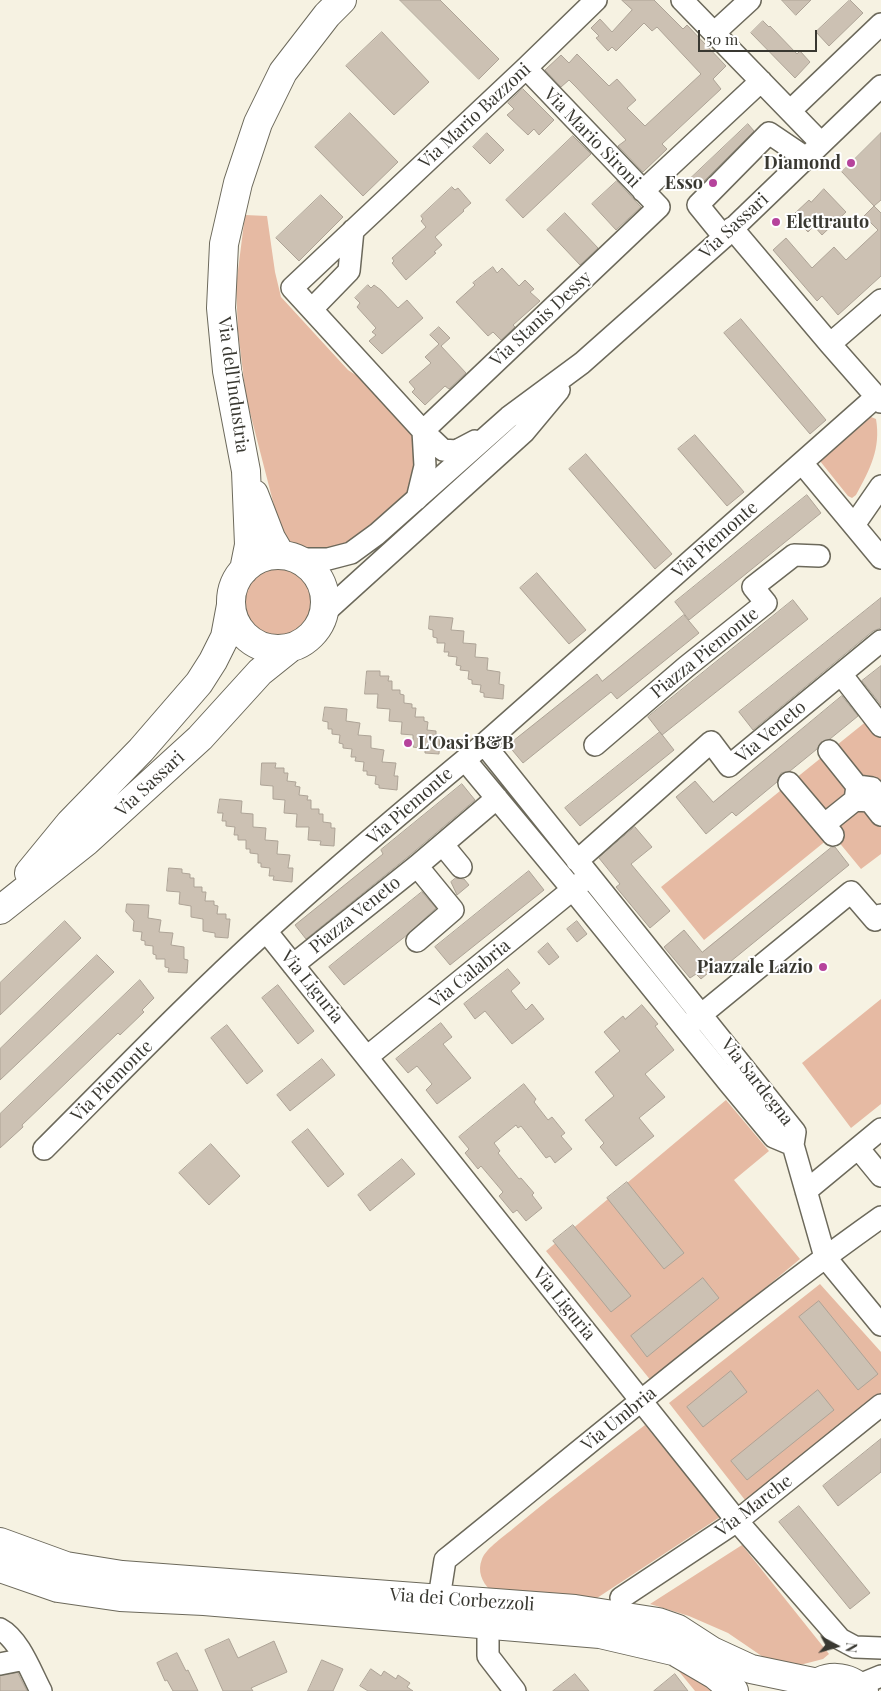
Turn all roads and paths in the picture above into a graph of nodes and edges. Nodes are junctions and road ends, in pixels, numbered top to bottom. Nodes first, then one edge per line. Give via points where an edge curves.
1 (342, 0) edge
2 (596, 0) edge
3 (682, 0) edge
4 (750, 0) edge
5 (881, 24) edge
6 (714, 33) junction
7 (526, 68) junction
8 (761, 81) junction
9 (881, 86) edge
10 (790, 111) junction
11 (821, 143) junction
12 (806, 158) junction
13 (643, 191) junction
14 (659, 207) joint
15 (353, 230) junction
16 (728, 233) junction
17 (881, 300) edge
18 (312, 309) junction
19 (830, 344) junction
20 (582, 363) junction
21 (879, 399) edge
22 (495, 430) junction
23 (423, 431) junction
24 (802, 463) junction
25 (246, 471) junction
26 (881, 486) edge
27 (417, 499) junction
28 (854, 526) junction
29 (820, 556) dead end
30 (289, 557) junction
31 (881, 558) edge
32 (244, 570) junction
33 (231, 605) junction
34 (324, 613) junction
35 (881, 641) edge
36 (290, 648) junction
37 (841, 674) junction
38 (881, 726) edge
39 (484, 744) junction
40 (595, 745) dead end
41 (829, 751) dead end
42 (465, 760) junction
43 (789, 783) dead end
44 (869, 795) edge
45 (496, 798) junction
46 (443, 845) junction
47 (417, 866) junction
48 (461, 867) dead end
49 (583, 869) junction
50 (573, 890) junction
51 (0, 909) edge
52 (881, 915) edge
53 (266, 931) junction
54 (417, 941) dead end
55 (293, 965) junction
56 (702, 1014) junction
57 (684, 1028) junction
58 (367, 1057) junction
59 (881, 1129) edge
60 (793, 1145) junction
61 (858, 1148) junction
62 (44, 1149) dead end
63 (881, 1176) edge
64 (806, 1191) junction
65 (881, 1217) edge
66 (824, 1257) junction
67 (881, 1325) edge
68 (642, 1400) junction
69 (881, 1405) edge
70 (737, 1522) junction
71 (0, 1542) edge
72 (0, 1568) edge
73 (204, 1592) junction
74 (439, 1598) junction
75 (622, 1598) dead end
76 (488, 1624) junction
77 (0, 1629) edge
78 (881, 1648) edge
79 (673, 1651) junction
80 (712, 1652) junction
81 (25, 1659) junction
82 (0, 1664) edge
83 (751, 1669) junction
84 (868, 1684) edge
85 (813, 1687) edge
86 (41, 1691) edge
87 (515, 1691) edge
88 (734, 1691) edge
89 (776, 1691) edge

1 - 25 main road, Via dell'Industria via 283,72 258,123 238,183 224,244 222,308 227,371
2 - 7 street, Via Mario Bazzoni
3 - 6 street
4 - 6 street
5 - 10 street
6 - 8 street
7 - 13 street, Via Mario Sironi
7 - 15 street, Via Mario Bazzoni
8 - 10 street
8 - 13 street
9 - 11 street, Via Sassari
10 - 11 street
11 - 12 street, Via Sassari
12 - 16 street, Via Sassari
12 - 16 street via 769,133 698,205
13 - 14 street, Via Mario Sironi
14 - 23 street, Via Stanis Dessy
15 - 18 street via 348,271
15 - 18 street, Via Mario Bazzoni via 292,288
16 - 19 street
16 - 20 street, Via Sassari
17 - 19 street
18 - 23 street
19 - 21 street
20 - 22 street, Via Sassari
20 - 34 street, Via Sassari via 524,432
21 - 24 street, Via Piemonte
22 - 23 street via 456,451 443,450
22 - 27 street, Via Sassari
23 - 27 street via 425,466
24 - 28 street
24 - 39 street, Via Piemonte
25 - 30 main road, Via dell'Industria via 270,538
25 - 32 main road, Via dell'Industria via 249,544
26 - 28 street
27 - 30 street, Via Sassari via 351,553 328,559
28 - 31 street
29 - 40 street, Piazza Piemonte via 794,556 792,566 752,587 766,603
30 - 32 main road via 257,560
30 - 34 main road via 312,570 322,586
32 - 33 main road via 236,582
33 - 36 main road via 236,623 247,638 263,647
33 - 51 main road, Via Sassari via 225,637 199,683 141,750 70,823
34 - 36 main road via 312,635
35 - 37 street, Via Veneto
36 - 51 main road, Via Sassari via 260,672 200,738 87,841
37 - 38 street
37 - 49 street, Via Veneto via 729,766 711,742
39 - 42 street, Via Piemonte
39 - 49 street, Via Sardegna
41 - 44 street
42 - 45 street, Via Sardegna
42 - 53 street, Via Piemonte
43 - 44 street via 829,830
45 - 46 street, Piazza Veneto
45 - 50 street, Via Sardegna
46 - 47 street, Piazza Veneto
46 - 48 street
47 - 54 street, Piazza Veneto via 453,910
47 - 55 street, Piazza Veneto
49 - 50 street
49 - 56 street, Via Sardegna
50 - 57 street, Via Sardegna
50 - 58 street, Via Calabria
52 - 56 street via 875,920 851,892
53 - 55 street, Via Liguria
53 - 62 street, Via Piemonte
55 - 58 street, Via Liguria
56 - 57 street
56 - 60 street, Via Sardegna via 796,1132
57 - 60 street, Via Sardegna via 774,1136
58 - 68 street, Via Liguria
59 - 61 street
60 - 64 street
61 - 63 street
61 - 64 street
64 - 66 street
65 - 66 street, Via Umbria
66 - 67 street
66 - 68 street, Via Umbria
68 - 70 street, Via Liguria
68 - 74 street, Via Umbria via 445,1560
69 - 70 street, Via Marche
70 - 75 street, Via Marche
70 - 78 street, Via Liguria via 840,1639 855,1648
71 - 73 main road via 66,1566
72 - 73 main road via 58,1588 120,1597
73 - 74 main road, Via dei Corbezzoli
73 - 76 main road, Via dei Corbezzoli
74 - 80 main road, Via dei Corbezzoli via 575,1609 658,1622 678,1629
76 - 79 main road, Via dei Corbezzoli via 600,1634
76 - 87 street via 488,1656
77 - 81 street via 8,1633
79 - 80 main road, Via dei Corbezzoli
79 - 88 main road
80 - 83 main road, Via dei Corbezzoli
81 - 82 street
81 - 86 street
83 - 85 main road, Via dei Corbezzoli
83 - 89 main road, Via dei Corbezzoli
84 - 85 main road via 834,1677

